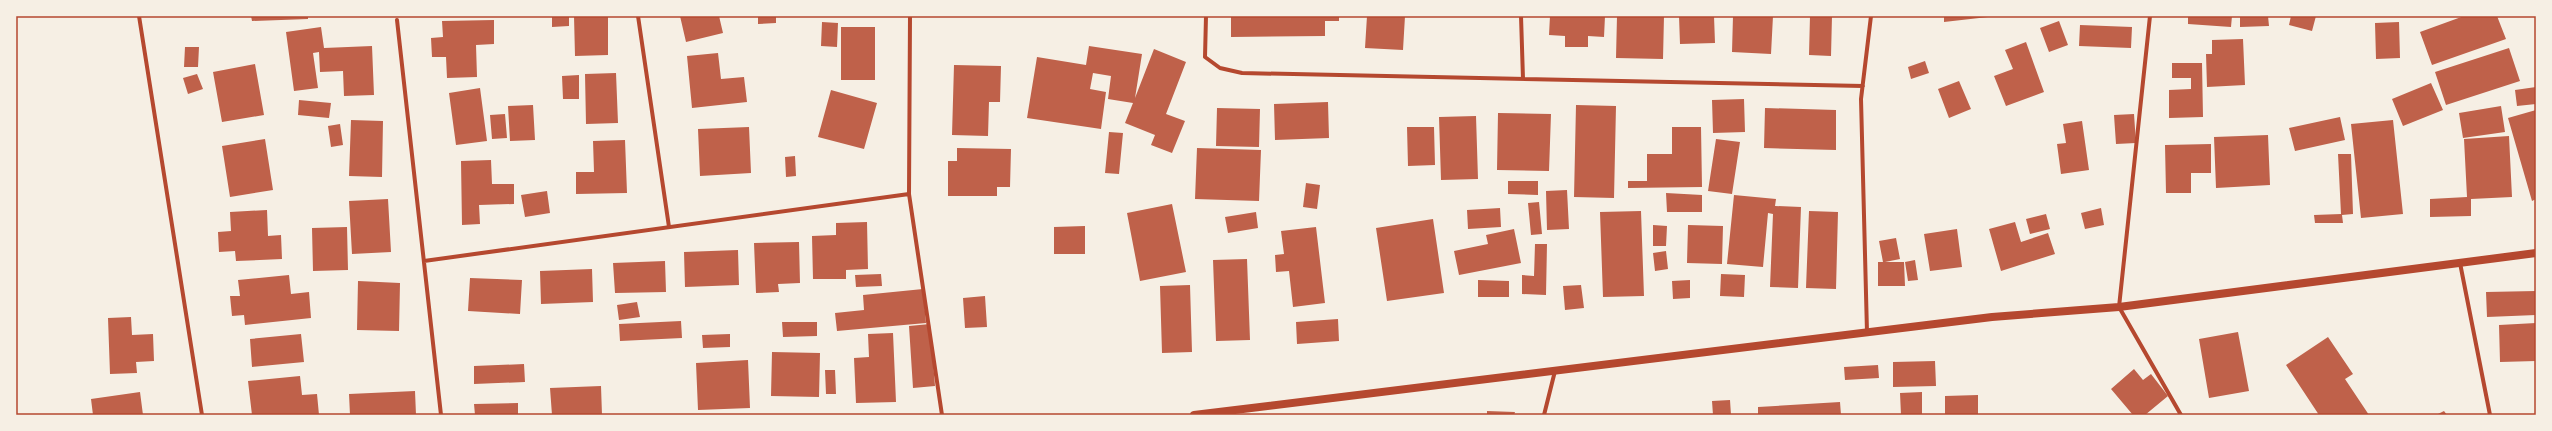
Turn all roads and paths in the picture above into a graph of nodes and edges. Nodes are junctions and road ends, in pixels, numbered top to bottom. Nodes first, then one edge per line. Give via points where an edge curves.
1 (139, 16) edge
2 (638, 16) edge
3 (910, 16) edge
4 (1206, 16) edge
5 (1521, 16) edge
6 (1871, 16) edge
7 (2150, 16) edge
8 (397, 20) dead end
9 (1523, 79) junction
10 (1863, 86) junction
11 (908, 194) junction
12 (669, 227) junction
13 (2536, 253) edge
14 (424, 261) junction
15 (2460, 262) junction
16 (2119, 307) junction
17 (1867, 333) junction
18 (1555, 370) junction
19 (202, 415) edge
20 (441, 415) edge
21 (942, 415) edge
22 (1194, 415) edge
23 (1544, 415) edge
24 (2181, 415) edge
25 (2490, 415) edge

1 - 19 street
2 - 12 street
3 - 11 street
4 - 9 street via 1205,57 1220,68 1242,72
5 - 9 street
6 - 10 street
7 - 16 street
8 - 14 street
9 - 10 street
10 - 17 street
11 - 12 street
11 - 21 street
12 - 14 street
13 - 15 main road
14 - 20 street
15 - 16 main road
15 - 25 street
16 - 17 main road via 1992,317
16 - 24 street
17 - 18 main road
18 - 22 main road
18 - 23 street

